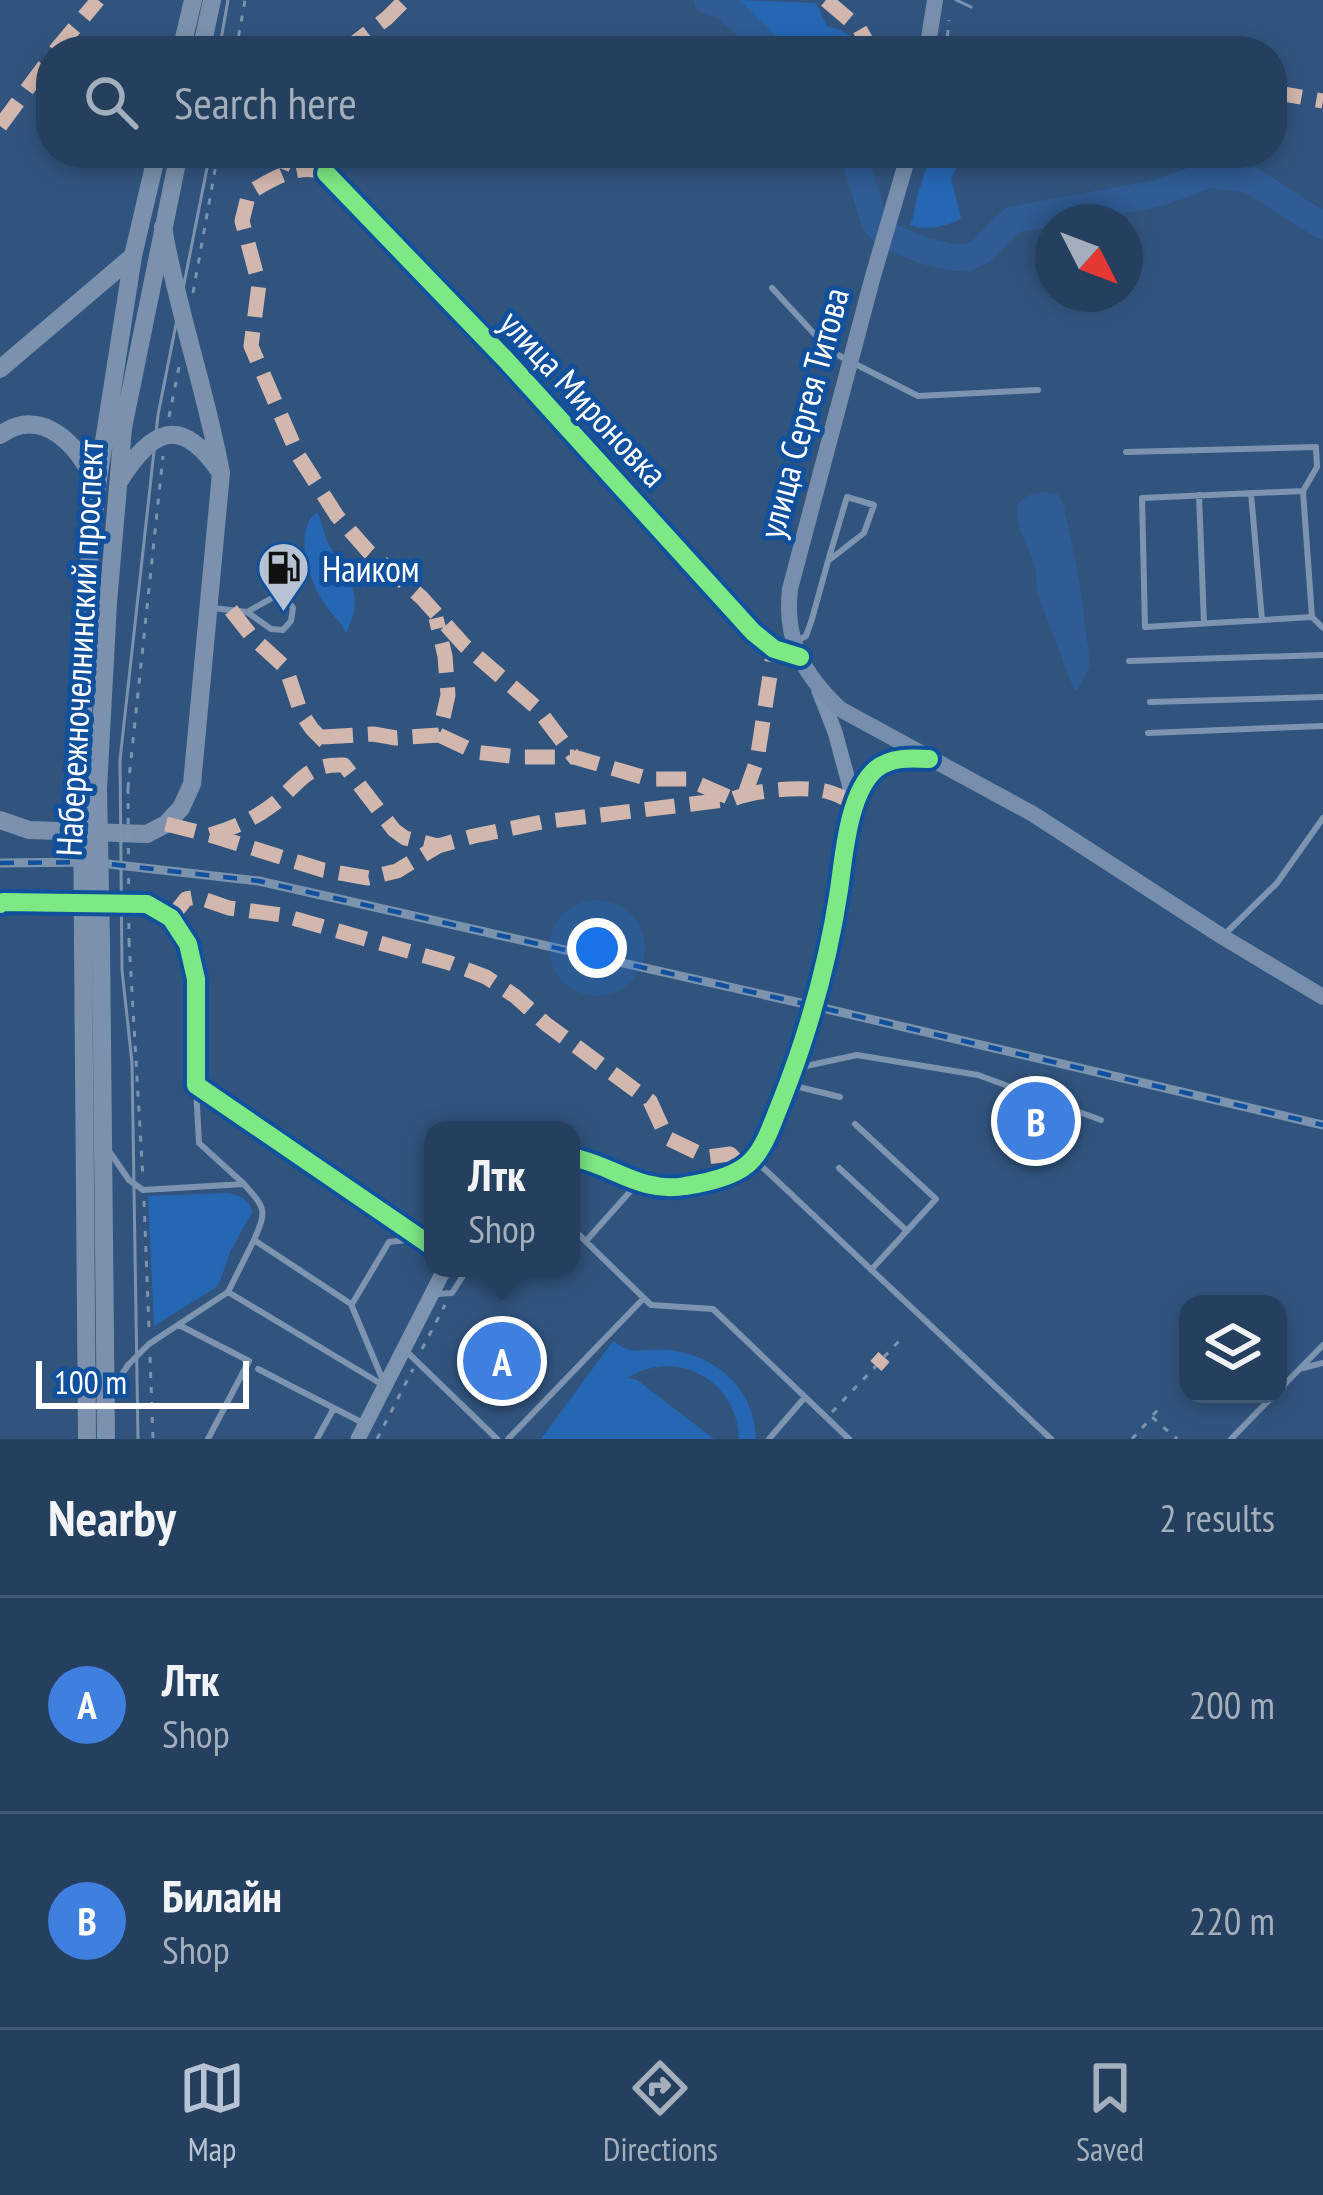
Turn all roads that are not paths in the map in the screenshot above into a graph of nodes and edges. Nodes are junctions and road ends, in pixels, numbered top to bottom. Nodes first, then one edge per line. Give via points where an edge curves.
1 (193, 0) edge
2 (212, 0) edge
3 (935, 0) edge
4 (185, 36) edge
5 (204, 36) edge
6 (929, 36) edge
7 (154, 168) edge
8 (175, 168) edge
9 (905, 168) edge
10 (326, 173) dead end
11 (163, 227) junction
12 (133, 256) junction
13 (772, 288) dead end
14 (851, 363) junction
15 (0, 369) edge
16 (1038, 390) dead end
17 (0, 435) edge
18 (1126, 452) dead end
19 (221, 473) junction
20 (118, 483) junction
21 (97, 486) junction
22 (1304, 491) junction
23 (1251, 493) junction
24 (1199, 496) junction
25 (827, 561) junction
26 (209, 608) junction
27 (248, 612) junction
28 (1312, 617) junction
29 (1262, 620) junction
30 (1204, 623) junction
31 (1323, 628) edge
32 (797, 650) junction
33 (1323, 655) edge
34 (1129, 661) dead end
35 (817, 687) junction
36 (1323, 697) edge
37 (1150, 702) dead end
38 (1323, 726) edge
39 (1148, 733) dead end
40 (929, 759) junction
41 (90, 789) junction
42 (854, 802) junction
43 (1323, 818) edge
44 (0, 820) edge
45 (0, 904) edge
46 (1223, 937) junction
47 (92, 942) junction
48 (1323, 997) edge
49 (790, 1077) junction
50 (196, 1084) junction
51 (840, 1097) dead end
52 (1101, 1120) dead end
53 (855, 1124) dead end
54 (102, 1133) junction
55 (754, 1159) junction
56 (580, 1160) edge
57 (839, 1168) dead end
58 (638, 1183) junction
59 (244, 1184) junction
60 (907, 1231) junction
61 (580, 1235) edge
62 (254, 1240) junction
63 (424, 1241) edge
64 (586, 1241) junction
65 (424, 1243) edge
66 (871, 1270) junction
67 (440, 1277) edge
68 (462, 1277) edge
69 (228, 1292) junction
70 (432, 1294) junction
71 (643, 1299) junction
72 (351, 1304) junction
73 (179, 1325) junction
74 (1323, 1345) edge
75 (405, 1350) junction
76 (1323, 1363) edge
77 (258, 1369) dead end
78 (1299, 1369) junction
79 (1287, 1381) edge
80 (386, 1387) junction
81 (805, 1397) junction
82 (106, 1399) junction
83 (1265, 1403) edge
84 (334, 1408) junction
85 (362, 1432) edge
86 (91, 1438) edge
87 (208, 1439) edge
88 (316, 1439) edge
89 (497, 1439) edge
90 (508, 1439) edge
91 (769, 1439) edge
92 (849, 1439) edge
93 (1051, 1439) edge
94 (1231, 1439) edge

1 - 4 main road
2 - 5 main road
3 - 6 main road
7 - 12 main road, Набережночелнинский проспект
8 - 11 main road, Набережночелнинский проспект
9 - 14 main road, улица Сергея Титова
10 - 32 street, улица Мироновка via 753,632 774,649
11 - 19 main road
11 - 20 main road, Набережночелнинский проспект
12 - 15 main road
12 - 21 main road, Набережночелнинский проспект
13 - 14 lane
14 - 16 lane via 918,396
14 - 32 main road, улица Сергея Титова via 790,589 788,625
17 - 21 main road via 42,425 65,438
18 - 22 lane via 1316,447 1317,467
19 - 20 main road via 205,451 175,433 155,437
19 - 26 main road
20 - 41 main road, Набережночелнинский проспект
21 - 41 main road, Набережночелнинский проспект via 85,604
22 - 23 lane
22 - 28 lane
23 - 24 lane
23 - 29 lane
24 - 30 lane
24 - 30 lane via 1142,498 1145,627
25 - 25 lane via 863,533 874,505 847,497
25 - 32 lane
26 - 27 lane
26 - 44 main road via 192,784 166,824 147,834 29,830
27 - 27 lane via 283,630 293,608 274,597
28 - 29 lane
28 - 31 lane
29 - 30 lane
32 - 35 main road, улица Сергея Титова
33 - 34 lane
35 - 40 main road via 840,709
35 - 42 street
36 - 37 lane
38 - 39 lane
40 - 42 street via 896,759 876,769
40 - 46 main road via 1033,814
41 - 47 main road, Набережночелнинский проспект, bridge
42 - 49 street via 830,952
43 - 46 lane via 1277,883
45 - 50 street via 147,904 171,918 196,979
46 - 48 main road
47 - 54 main road, Набережночелнинский проспект
47 - 86 main road, Набережночелнинский проспект
49 - 51 lane
49 - 52 lane via 857,1055 978,1075
49 - 55 street
50 - 59 lane via 199,1143
50 - 63 street
53 - 60 lane via 936,1199
54 - 59 lane via 118,1167 143,1190
54 - 82 main road, Набережночелнинский проспект
55 - 58 street via 682,1187
55 - 66 lane
56 - 58 street
57 - 60 lane
58 - 64 lane
59 - 62 lane via 265,1215
60 - 66 lane
61 - 64 lane
62 - 69 lane
62 - 72 lane
64 - 71 lane
65 - 72 lane via 389,1242
66 - 93 lane
67 - 70 street
68 - 70 lane via 452,1292
69 - 73 lane
69 - 80 lane
70 - 75 street
71 - 81 lane via 713,1309
71 - 90 lane
72 - 80 lane
73 - 82 lane via 128,1364
73 - 87 lane via 249,1361
74 - 78 lane
75 - 80 street
75 - 89 lane
76 - 78 lane
77 - 84 lane
78 - 79 lane
80 - 85 street
81 - 91 lane
81 - 92 lane
82 - 86 main road, Набережночелнинский проспект
83 - 94 lane
84 - 85 lane
84 - 88 lane

